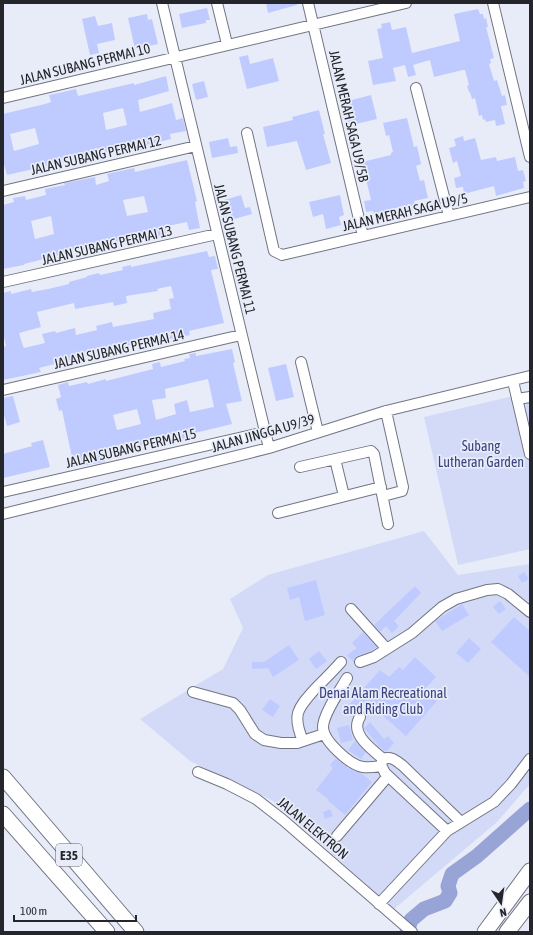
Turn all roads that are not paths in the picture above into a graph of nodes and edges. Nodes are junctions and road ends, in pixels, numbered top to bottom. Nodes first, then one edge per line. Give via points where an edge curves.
1 (162, 3) edge
2 (218, 3) edge
3 (308, 3) edge
4 (402, 3) edge
5 (493, 3) edge
6 (313, 24) junction
7 (227, 44) junction
8 (174, 57) junction
9 (416, 88) dead end
10 (3, 98) edge
11 (247, 133) dead end
12 (196, 146) junction
13 (530, 157) edge
14 (3, 191) edge
15 (530, 197) edge
16 (449, 216) junction
17 (217, 234) junction
18 (363, 236) junction
19 (3, 282) edge
20 (242, 335) junction
21 (301, 362) dead end
22 (530, 376) edge
23 (513, 380) junction
24 (3, 390) edge
25 (530, 397) edge
26 (517, 399) junction
27 (386, 411) junction
28 (265, 432) junction
29 (318, 432) junction
30 (528, 437) edge
31 (269, 448) junction
32 (530, 454) edge
33 (336, 459) junction
34 (300, 467) dead end
35 (3, 492) edge
36 (382, 492) junction
37 (344, 496) junction
38 (278, 513) dead end
39 (3, 514) edge
40 (388, 524) dead end
41 (351, 609) dead end
42 (530, 612) edge
43 (386, 648) junction
44 (341, 662) dead end
45 (360, 662) dead end
46 (347, 678) dead end
47 (192, 692) dead end
48 (360, 717) dead end
49 (324, 734) junction
50 (303, 741) junction
51 (530, 759) edge
52 (382, 763) junction
53 (198, 772) dead end
54 (388, 776) junction
55 (3, 777) edge
56 (3, 814) edge
57 (461, 822) junction
58 (447, 831) junction
59 (337, 836) dead end
60 (530, 871) edge
61 (530, 902) edge
62 (379, 904) junction
63 (107, 932) edge
64 (136, 932) edge
65 (412, 932) edge
66 (485, 932) edge
67 (508, 932) edge

1 - 8 street, JALAN SUBANG PERMAI 11
2 - 7 street
3 - 6 street, JALAN MERAH SAGA U9/5B
4 - 6 street, JALAN SUBANG PERMAI 10
5 - 13 street
6 - 7 street, JALAN SUBANG PERMAI 10
6 - 18 street, JALAN MERAH SAGA U9/5B
7 - 8 street, JALAN SUBANG PERMAI 10
8 - 10 street, JALAN SUBANG PERMAI 10
8 - 12 street, JALAN SUBANG PERMAI 11
9 - 16 street
11 - 18 street, JALAN MERAH SAGA U9/5 via 274,251 286,255
12 - 14 street, JALAN SUBANG PERMAI 12
12 - 17 street, JALAN SUBANG PERMAI 11
15 - 16 street, JALAN MERAH SAGA U9/5
16 - 18 street, JALAN MERAH SAGA U9/5
17 - 19 street, JALAN SUBANG PERMAI 13
17 - 20 street, JALAN SUBANG PERMAI 11
20 - 24 street, JALAN SUBANG PERMAI 14
20 - 28 street, JALAN SUBANG PERMAI 11
21 - 29 street
22 - 23 street, JALAN JINGGA U9/39
23 - 26 street
23 - 27 street, JALAN JINGGA U9/39
25 - 26 street
26 - 30 street
27 - 29 street, JALAN JINGGA U9/39
27 - 36 street via 403,487 402,491
28 - 31 street, JALAN SUBANG PERMAI 11
28 - 35 street, JALAN SUBANG PERMAI 15
29 - 31 street, JALAN JINGGA U9/39
30 - 32 street
31 - 39 street, JALAN JINGGA U9/39
33 - 34 street
33 - 36 street via 371,451 374,454
33 - 37 street
36 - 37 street
36 - 40 street
37 - 38 street
41 - 43 street
42 - 43 street via 508,594 498,589 487,590 456,599 442,607 412,632
43 - 45 street
44 - 50 street via 301,704 297,722
46 - 49 street via 325,720
47 - 50 street via 233,703 255,734 264,740 280,743
48 - 52 street via 356,724 358,734
49 - 50 street
49 - 52 street via 353,764 362,767
51 - 57 street via 494,802
52 - 54 street via 382,770
52 - 57 street via 388,757 402,764
53 - 62 street, JALAN ELEKTRON via 256,799
54 - 58 street
54 - 59 street
55 - 64 highway, E35
56 - 63 highway, E35
57 - 58 street
58 - 62 street
60 - 66 highway
61 - 67 highway
62 - 65 street, JALAN ELEKTRON

